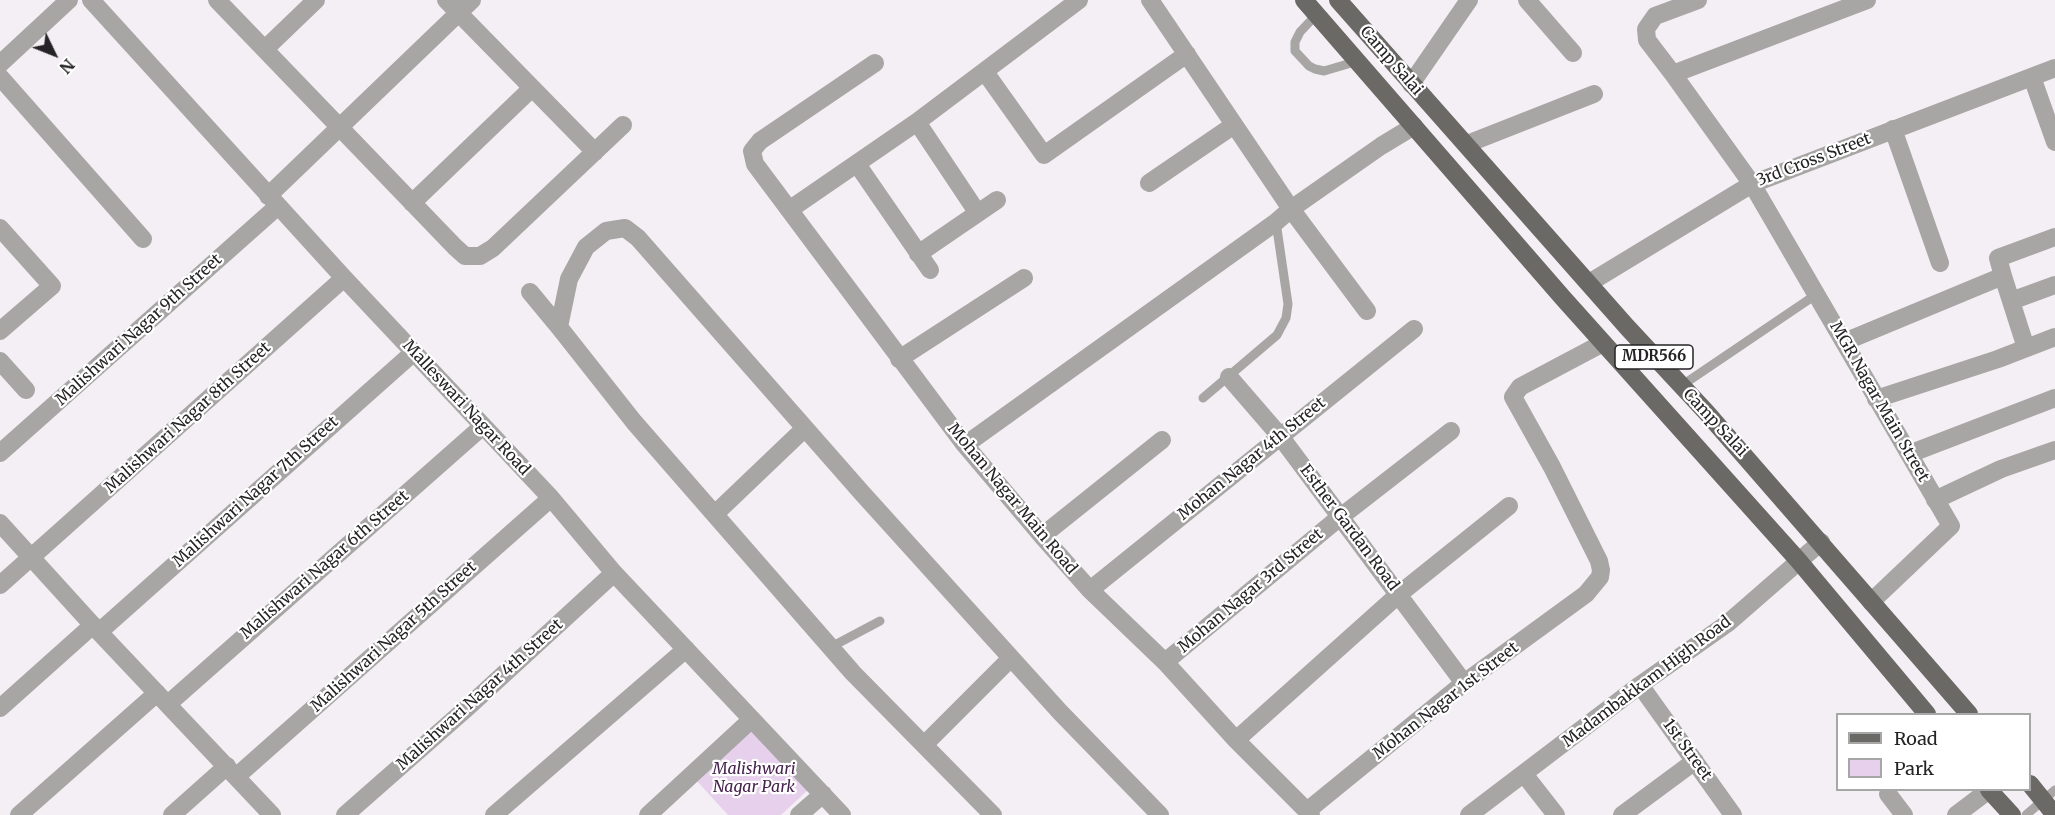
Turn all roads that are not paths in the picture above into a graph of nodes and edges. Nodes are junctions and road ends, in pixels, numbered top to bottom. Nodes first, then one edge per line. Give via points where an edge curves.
1 (69, 0) edge
2 (91, 0) edge
3 (218, 0) edge
4 (316, 0) edge
5 (472, 0) edge
6 (1079, 0) edge
7 (1150, 0) edge
8 (1304, 0) edge
9 (1338, 0) edge
10 (1469, 0) edge
11 (1527, 0) edge
12 (1698, 0) edge
13 (1867, 0) edge
14 (453, 7) edge
15 (1317, 14) junction
16 (265, 49) junction
17 (1573, 53) dead end
18 (1187, 54) junction
19 (1358, 61) junction
20 (875, 63) dead end
21 (0, 64) edge
22 (2055, 68) edge
23 (985, 72) junction
24 (1673, 74) junction
25 (0, 77) edge
26 (2032, 77) junction
27 (1411, 84) junction
28 (532, 88) junction
29 (1594, 94) dead end
30 (917, 122) junction
31 (623, 125) dead end
32 (1234, 125) junction
33 (1414, 126) junction
34 (340, 127) junction
35 (1893, 129) junction
36 (2055, 141) edge
37 (1467, 144) junction
38 (595, 152) junction
39 (857, 164) junction
40 (1149, 183) dead end
41 (1752, 184) junction
42 (997, 200) dead end
43 (273, 201) junction
44 (412, 203) junction
45 (1292, 209) junction
46 (789, 210) junction
47 (977, 212) junction
48 (1276, 222) junction
49 (0, 228) edge
50 (2055, 237) edge
51 (143, 239) dead end
52 (918, 254) junction
53 (1940, 263) dead end
54 (930, 270) dead end
55 (2003, 276) junction
56 (344, 278) junction
57 (1024, 278) dead end
58 (1589, 283) junction
59 (2055, 285) edge
60 (530, 292) dead end
61 (1817, 294) junction
62 (2011, 301) junction
63 (1367, 311) dead end
64 (559, 327) junction
65 (1414, 329) dead end
66 (0, 331) edge
67 (2055, 337) edge
68 (1844, 342) junction
69 (1603, 343) junction
70 (2026, 348) junction
71 (414, 352) junction
72 (900, 359) junction
73 (0, 362) edge
74 (1229, 376) junction
75 (1681, 386) junction
76 (26, 390) dead end
77 (1203, 398) dead end
78 (2055, 398) edge
79 (1876, 399) junction
80 (483, 426) junction
81 (805, 428) junction
82 (1451, 431) dead end
83 (1280, 436) junction
84 (1162, 440) dead end
85 (965, 445) junction
86 (2055, 450) edge
87 (0, 453) edge
88 (1909, 454) junction
89 (551, 498) junction
90 (1935, 500) junction
91 (1509, 506) dead end
92 (716, 513) junction
93 (1341, 516) junction
94 (0, 523) edge
95 (1042, 536) junction
96 (1821, 542) junction
97 (31, 557) junction
98 (1798, 560) junction
99 (614, 573) junction
100 (0, 585) edge
101 (1090, 590) junction
102 (1398, 595) junction
103 (1871, 602) junction
104 (880, 621) dead end
105 (96, 629) junction
106 (831, 647) junction
107 (686, 649) junction
108 (1011, 658) junction
109 (1165, 663) junction
110 (1464, 683) junction
111 (1640, 685) junction
112 (162, 699) junction
113 (0, 708) edge
114 (1926, 713) edge
115 (1969, 713) edge
116 (752, 719) junction
117 (1236, 740) junction
118 (924, 746) junction
119 (1695, 761) junction
120 (232, 771) junction
121 (1524, 774) junction
122 (2031, 785) edge
123 (1988, 791) edge
124 (1990, 791) edge
125 (823, 794) junction
126 (1888, 794) dead end
127 (2051, 802) edge
128 (1309, 813) edge
129 (20, 815) edge
130 (172, 815) edge
131 (272, 815) edge
132 (345, 815) edge
133 (494, 815) edge
134 (648, 815) edge
135 (799, 815) edge
136 (842, 815) edge
137 (993, 815) edge
138 (1160, 815) edge
139 (1469, 815) edge
140 (1556, 815) edge
141 (1622, 815) edge
142 (1733, 815) edge
143 (1904, 815) edge
144 (1956, 815) edge
145 (2012, 815) edge
146 (2026, 815) edge

1 - 21 street
2 - 43 street, Malleswari Nagar Road
3 - 16 street
4 - 16 street
5 - 14 street, Malishwari Nagar 9th Street
6 - 23 street
7 - 18 street
8 - 15 main road, Camp Salai / MDR566
9 - 27 main road, Camp Salai / MDR566
10 - 27 street
11 - 17 street
12 - 24 street, MGR Nagar Main Street via 1655,16 1646,28 1647,40
13 - 24 street
14 - 28 street
14 - 34 street, Malishwari Nagar 9th Street
15 - 19 main road, Camp Salai / MDR566
15 - 19 lane via 1300,32 1295,51 1315,69
16 - 34 street
18 - 23 street via 1048,161
18 - 32 street
19 - 33 main road, Camp Salai / MDR566
20 - 46 street, Mohan Nagar Main Road via 760,141 752,151 755,164
22 - 26 street, 3rd Cross Street
23 - 30 street
24 - 41 street, MGR Nagar Main Street
25 - 51 street
26 - 35 street, 3rd Cross Street
26 - 36 street
27 - 37 main road, Camp Salai / MDR566
28 - 38 street
28 - 44 street
29 - 37 street
30 - 39 street
30 - 47 street
31 - 38 street
32 - 40 street
32 - 45 street
33 - 45 street
33 - 69 main road, Camp Salai / MDR566
34 - 43 street, Malishwari Nagar 9th Street
34 - 44 street
35 - 41 street, 3rd Cross Street
35 - 53 street
37 - 58 main road, Camp Salai / MDR566
38 - 44 street via 480,256 461,253
39 - 46 street
39 - 52 street
41 - 58 street, 3rd Cross Street
41 - 61 street, MGR Nagar Main Street
42 - 47 street
43 - 56 street, Malleswari Nagar Road
43 - 87 street, Malishwari Nagar 9th Street
45 - 48 street
45 - 63 street
46 - 72 street, Mohan Nagar Main Road
47 - 52 street
48 - 74 lane via 1288,304 1286,318 1277,335
48 - 85 street
49 - 66 street via 52,286
50 - 55 street via 1998,258
52 - 54 street
55 - 62 street
55 - 68 street
56 - 71 street, Malleswari Nagar Road
56 - 97 street, Malishwari Nagar 8th Street
57 - 72 street
58 - 75 main road, Camp Salai / MDR566
59 - 62 street
60 - 64 street
61 - 68 street, MGR Nagar Main Street
61 - 75 lane
62 - 70 street
64 - 81 street via 569,279 586,247 606,231 625,228
64 - 92 street via 634,422
65 - 83 street, Mohan Nagar 4th Street
67 - 70 street
68 - 79 street, MGR Nagar Main Street
69 - 98 main road, Camp Salai / MDR566
69 - 110 street, Mohan Nagar 1st Street via 1520,387 1513,397 1599,561 1600,577 1586,594
70 - 79 street
71 - 80 street, Malleswari Nagar Road
71 - 105 street, Malishwari Nagar 7th Street
72 - 85 street, Mohan Nagar Main Road
73 - 76 street
74 - 77 lane
74 - 83 street, Esther Gardan Road
75 - 96 main road, Camp Salai / MDR566
78 - 88 street
79 - 88 street, MGR Nagar Main Street
80 - 89 street, Malleswari Nagar Road
80 - 112 street, Malishwari Nagar 6th Street
81 - 92 street
81 - 108 street
82 - 93 street, Mohan Nagar 3rd Street
83 - 93 street, Esther Gardan Road
83 - 101 street, Mohan Nagar 4th Street
84 - 95 street
85 - 95 street, Mohan Nagar Main Road
86 - 90 street via 2001,469
88 - 90 street, MGR Nagar Main Street
89 - 99 street, Malleswari Nagar Road
89 - 120 street, Malishwari Nagar 5th Street
90 - 103 street, MGR Nagar Main Street via 1951,526
91 - 102 street
92 - 106 street
93 - 102 street, Esther Gardan Road
93 - 109 street, Mohan Nagar 3rd Street
94 - 97 street
95 - 101 street, Mohan Nagar Main Road
96 - 98 street, Madambakkam High Road
96 - 103 main road, Camp Salai / MDR566
97 - 100 street, Malishwari Nagar 8th Street
97 - 105 street
98 - 111 street, Madambakkam High Road via 1728,623
98 - 114 main road, Camp Salai / MDR566
99 - 107 street, Malleswari Nagar Road
99 - 132 street, Malishwari Nagar 4th Street
101 - 109 street, Mohan Nagar Main Road
102 - 110 street, Esther Gardan Road
102 - 117 street
103 - 115 main road, Camp Salai / MDR566
104 - 106 lane
105 - 112 street
105 - 113 street, Malishwari Nagar 7th Street
106 - 118 street
107 - 116 street, Malleswari Nagar Road
107 - 133 street
108 - 118 street
108 - 138 street
109 - 117 street, Mohan Nagar Main Road
110 - 128 street, Mohan Nagar 1st Street
111 - 119 street, 1st Street
111 - 121 street, Madambakkam High Road
112 - 120 street
112 - 129 street, Malishwari Nagar 6th Street
116 - 125 street, Malleswari Nagar Road
116 - 134 street
117 - 128 street, Mohan Nagar Main Road
118 - 137 street
119 - 141 street
119 - 142 street, 1st Street
120 - 130 street, Malishwari Nagar 5th Street
120 - 131 street
121 - 139 street, Madambakkam High Road
121 - 140 street
122 - 127 main road
123 - 144 street
124 - 145 main road
125 - 135 street
125 - 136 street, Malleswari Nagar Road
126 - 143 street
127 - 146 lane

